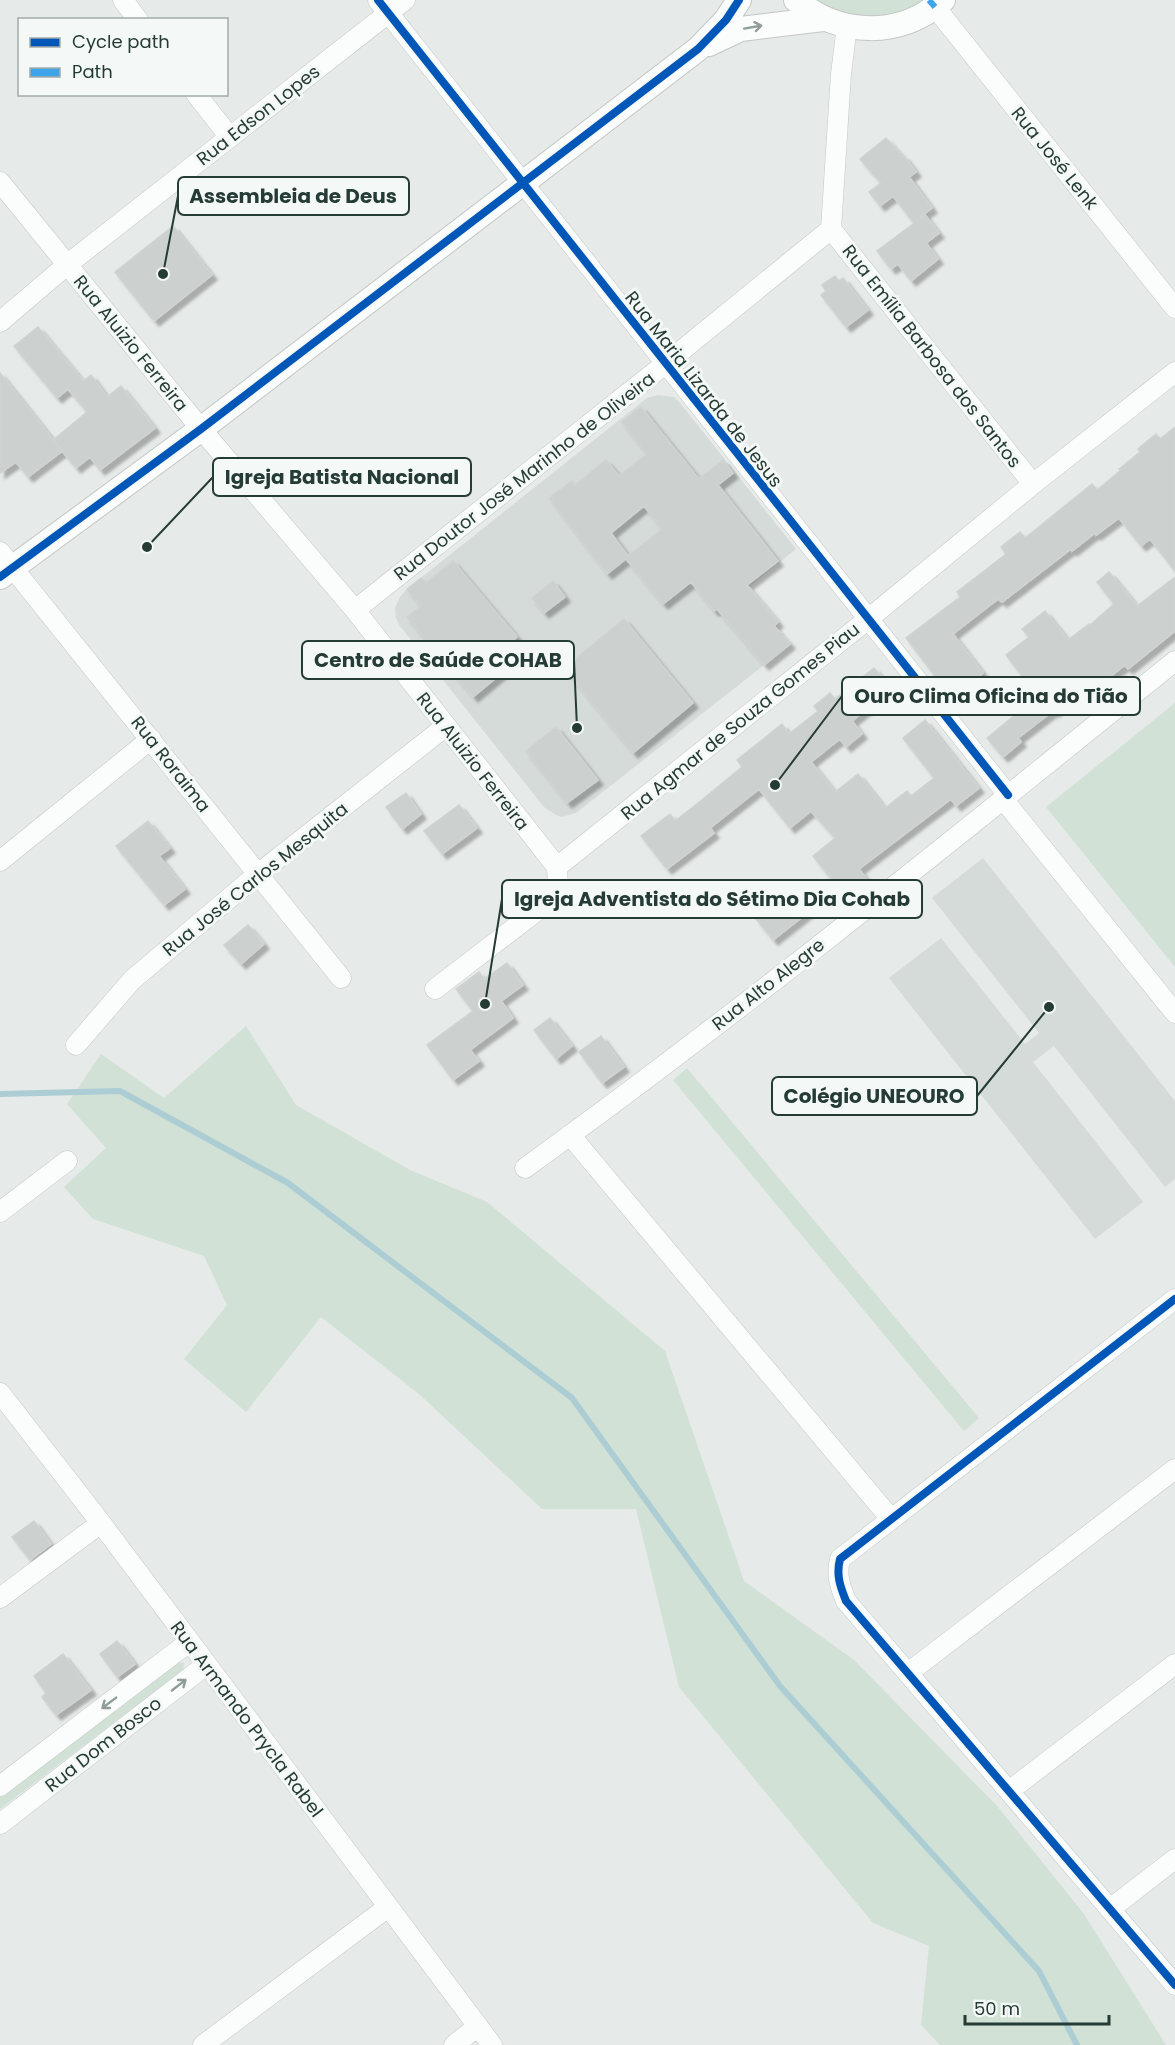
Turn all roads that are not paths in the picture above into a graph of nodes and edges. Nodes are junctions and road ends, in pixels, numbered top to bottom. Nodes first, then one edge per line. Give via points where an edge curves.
1 (123, 0) edge
2 (405, 0) edge
3 (739, 0) edge
4 (796, 0) edge
5 (939, 4) edge
6 (384, 7) edge
7 (136, 18) edge
8 (823, 19) junction
9 (847, 26) junction
10 (698, 49) junction
11 (198, 96) edge
12 (229, 136) junction
13 (0, 182) edge
14 (522, 183) junction
15 (831, 229) junction
16 (68, 264) junction
17 (1175, 308) edge
18 (0, 322) edge
19 (665, 364) junction
20 (1175, 372) edge
21 (201, 429) junction
22 (1033, 484) junction
23 (4, 566) edge
24 (355, 610) junction
25 (867, 620) junction
26 (1175, 661) edge
27 (446, 726) junction
28 (151, 739) junction
29 (1005, 797) junction
30 (0, 861) edge
31 (557, 867) junction
32 (258, 874) junction
33 (341, 978) dead end
34 (435, 989) dead end
35 (1175, 1013) edge
36 (76, 1045) dead end
37 (570, 1135) junction
38 (67, 1161) dead end
39 (525, 1168) dead end
40 (0, 1212) edge
41 (1175, 1299) edge
42 (4, 1405) edge
43 (1175, 1469) edge
44 (891, 1519) junction
45 (101, 1523) junction
46 (0, 1598) edge
47 (189, 1642) junction
48 (1175, 1664) edge
49 (206, 1665) junction
50 (908, 1673) junction
51 (0, 1786) edge
52 (1008, 1791) junction
53 (0, 1824) edge
54 (1175, 1859) edge
55 (388, 1906) junction
56 (1110, 1909) junction
57 (1175, 1985) edge
58 (478, 2026) junction
59 (203, 2045) edge
60 (454, 2045) edge
61 (492, 2045) edge

1 - 7 street
2 - 6 street, Rua Edson Lopes
3 - 10 street
4 - 8 street
5 - 9 street via 910,21 882,28
5 - 17 street, Rua José Lenk
6 - 12 street, Rua Edson Lopes
6 - 14 street, Rua Maria Lizarda de Jesus
8 - 9 street
10 -> 8 street via 741,29
9 - 15 street
10 - 14 street
11 - 12 street
12 - 16 street, Rua Edson Lopes
13 - 16 street, Rua Aluizio Ferreira
14 - 19 street, Rua Maria Lizarda de Jesus
14 - 21 street
15 - 19 street, Rua Doutor José Marinho de Oliveira
15 - 22 street, Rua Emília Barbosa dos Santos
16 - 18 street, Rua Edson Lopes
16 - 21 street, Rua Aluizio Ferreira
19 - 24 street, Rua Doutor José Marinho de Oliveira
19 - 25 street, Rua Maria Lizarda de Jesus
20 - 22 street, Rua Agmar de Souza Gomes Piau
21 - 23 street
21 - 24 street, Rua Aluizio Ferreira
22 - 25 street, Rua Agmar de Souza Gomes Piau
23 - 28 street, Rua Roraima
24 - 27 street, Rua Aluizio Ferreira
25 - 29 street, Rua Maria Lizarda de Jesus
25 - 31 street, Rua Agmar de Souza Gomes Piau
26 - 29 street, Rua Alto Alegre
27 - 31 street, Rua Aluizio Ferreira
27 - 32 street, Rua José Carlos Mesquita
28 - 30 street
28 - 32 street, Rua Roraima
29 - 35 street, Rua Maria Lizarda de Jesus
29 - 37 street, Rua Alto Alegre
31 - 34 street via 558,887 547,903
32 - 33 street, Rua Roraima
32 - 36 street, Rua José Carlos Mesquita via 132,980
37 - 39 street, Rua Alto Alegre
37 - 44 street
38 - 40 street
41 - 44 street
42 - 45 street, Rua Armando Prycla Rabel
43 - 50 street
44 - 50 street via 840,1559 838,1581 846,1601
45 - 46 street
45 - 47 street, Rua Armando Prycla Rabel
47 - 49 street, Rua Armando Prycla Rabel
47 -> 51 street, Rua Dom Bosco
48 - 52 street
53 -> 49 street, Rua Dom Bosco
49 - 55 street, Rua Armando Prycla Rabel
50 - 52 street
52 - 56 street
54 - 56 street
55 - 58 street, Rua Armando Prycla Rabel
55 - 59 street
56 - 57 street
58 - 60 street
58 - 61 street, Rua Armando Prycla Rabel

